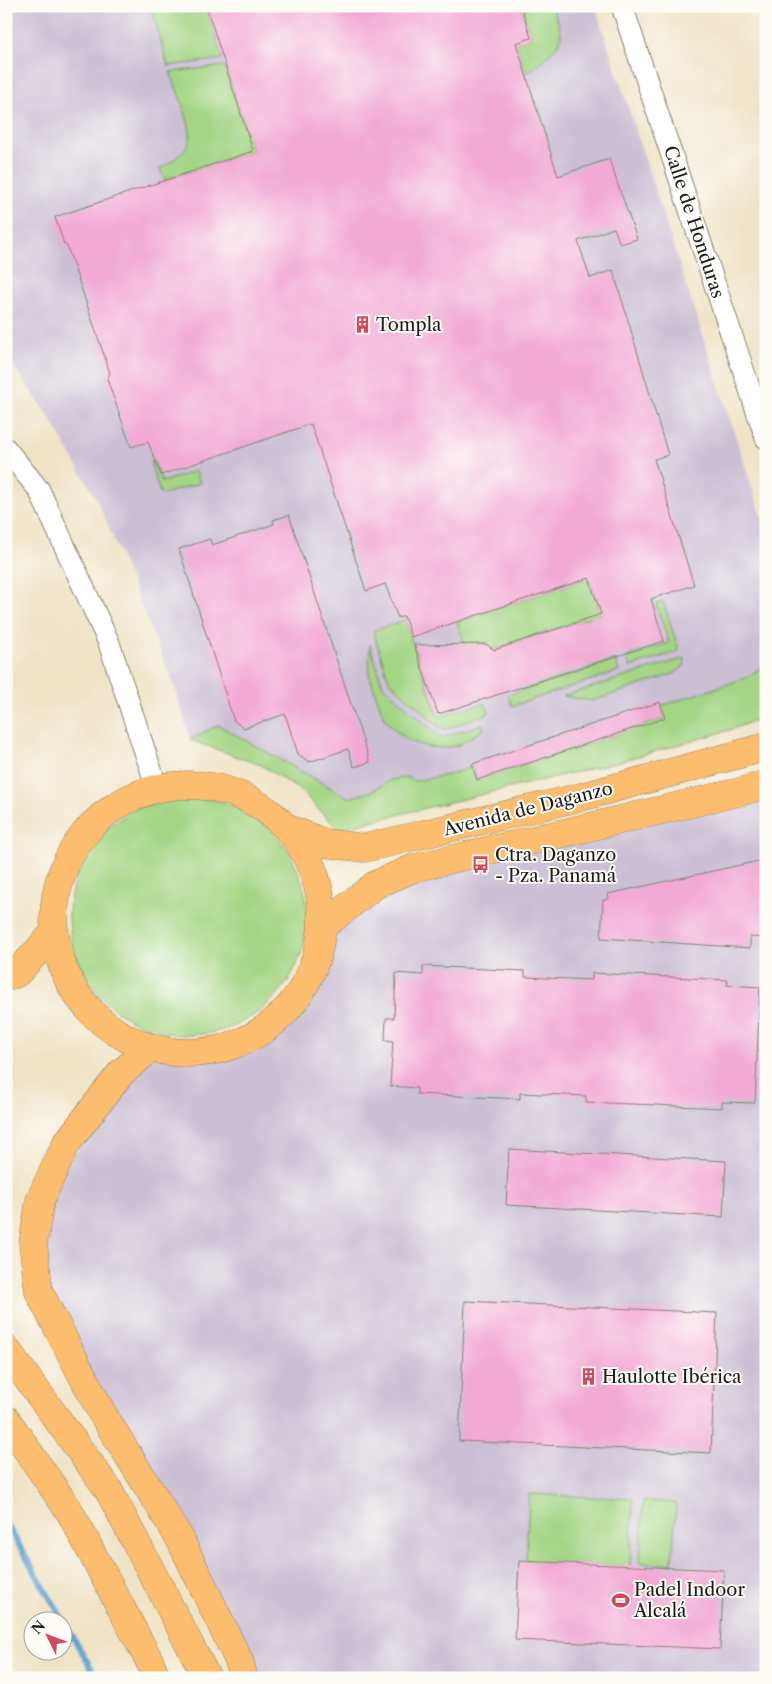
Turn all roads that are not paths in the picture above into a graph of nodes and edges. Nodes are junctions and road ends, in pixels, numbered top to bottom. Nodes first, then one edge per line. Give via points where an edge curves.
1 (622, 6) edge
2 (766, 438) edge
3 (6, 449) edge
4 (766, 747) edge
5 (157, 788) junction
6 (758, 791) edge
7 (289, 829) junction
8 (322, 927) junction
9 (54, 933) junction
10 (6, 976) edge
11 (151, 1048) junction
12 (6, 1349) edge
13 (6, 1419) edge
14 (157, 1678) edge
15 (207, 1678) edge
16 (244, 1678) edge

1 - 2 street, Calle de Honduras
3 - 5 street via 39,490 109,644
4 - 7 main road, Avenida de Daganzo via 581,797 365,848 324,843
5 - 7 main road via 193,784 229,790 261,806
5 - 9 main road via 119,803 88,829 66,863 55,902
6 - 8 main road, Avenida de Daganzo via 414,868 375,885
7 - 8 main road via 308,859 320,892
8 - 11 main road via 314,966 294,1001 265,1028 229,1046 200,1052
9 - 10 main road via 17,972
9 - 11 main road via 68,981 82,1002 101,1022 124,1038
11 - 16 main road via 121,1073 66,1144 40,1200 33,1244 39,1292 102,1413 178,1536 240,1663
12 - 15 main road via 108,1489
13 - 14 main road via 70,1512

